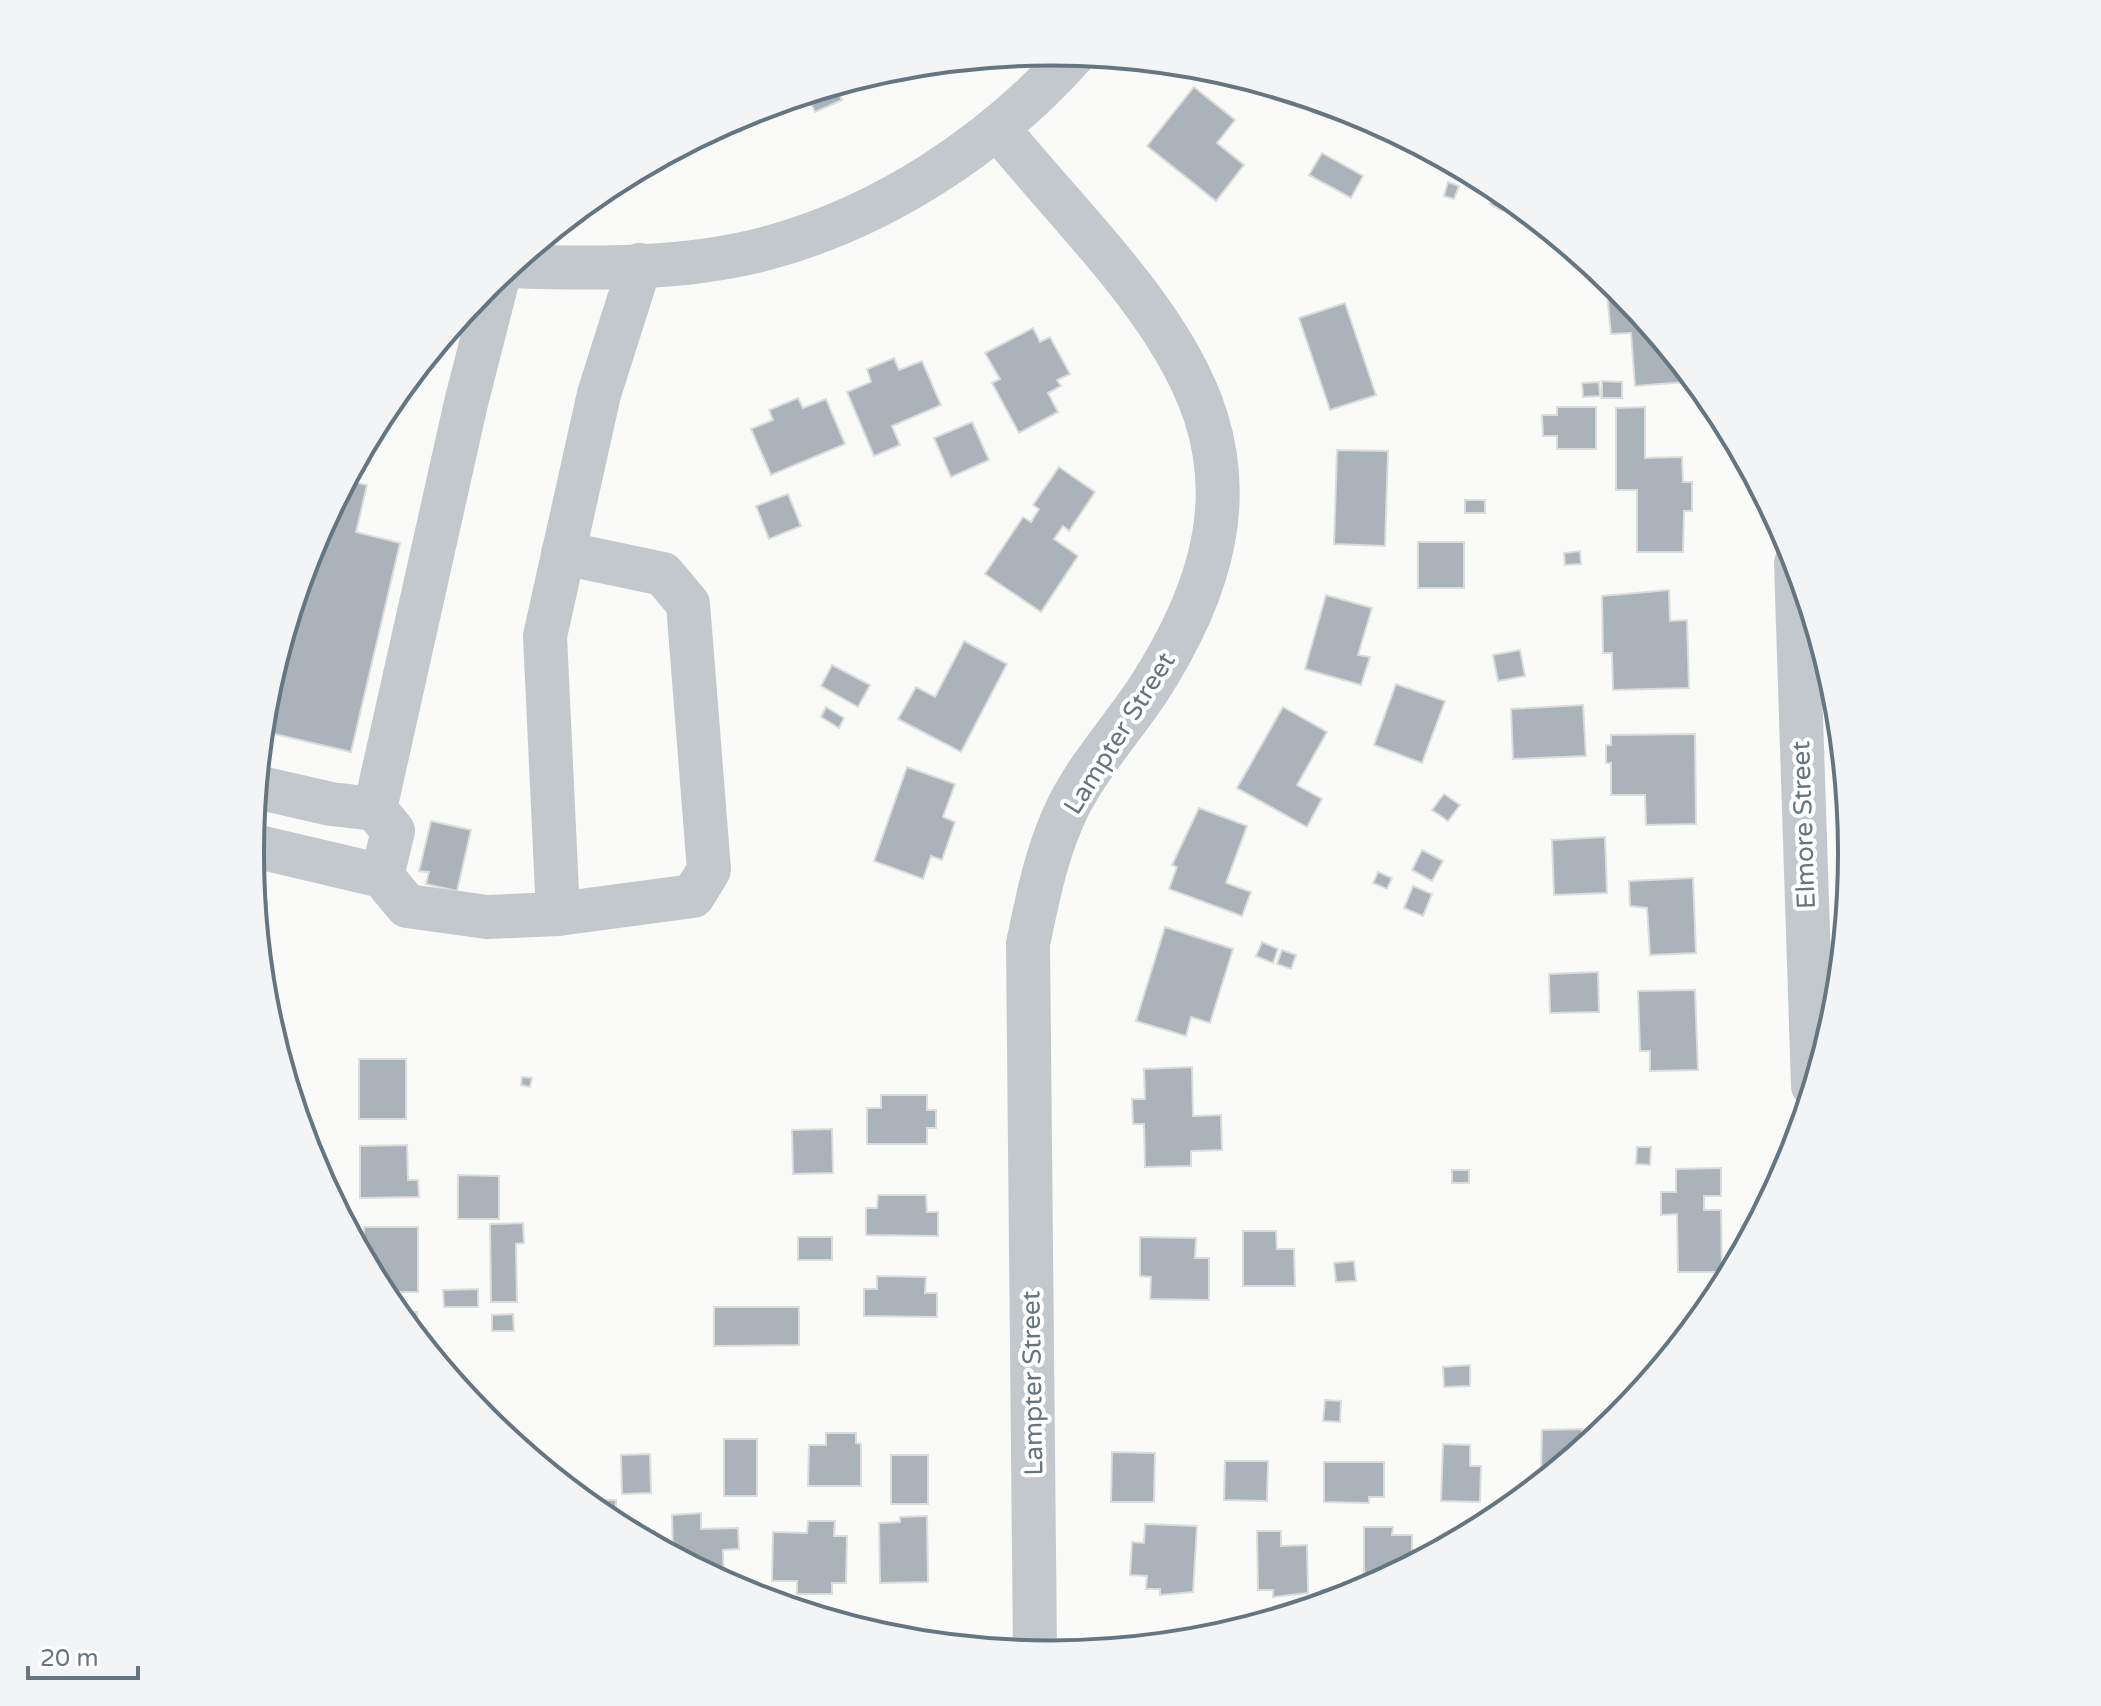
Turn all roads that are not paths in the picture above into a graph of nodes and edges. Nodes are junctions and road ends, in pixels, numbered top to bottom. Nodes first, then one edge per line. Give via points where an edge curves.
1 (1061, 66) edge
2 (998, 129) junction
3 (640, 265) junction
4 (526, 266) edge
5 (493, 298) edge
6 (563, 553) junction
7 (1797, 604) edge
8 (266, 789) edge
9 (375, 809) junction
10 (264, 848) edge
11 (382, 876) junction
12 (558, 914) junction
13 (1812, 1053) edge
14 (1035, 1639) edge

1 - 2 street
2 - 3 street via 935,172 840,222 764,249
2 - 14 street, Lampter Street via 1150,311 1177,351 1208,416 1219,471 1219,510 1200,591 1176,643 1069,805 1044,865 1028,944
3 - 4 street
3 - 6 street via 599,394
5 - 9 street
6 - 12 street via 545,636
6 - 12 street via 663,574 688,604 709,870 693,896
7 - 13 street, Elmore Street
8 - 9 street
9 - 11 street via 393,831
10 - 11 street
11 - 12 street via 407,906 487,917

